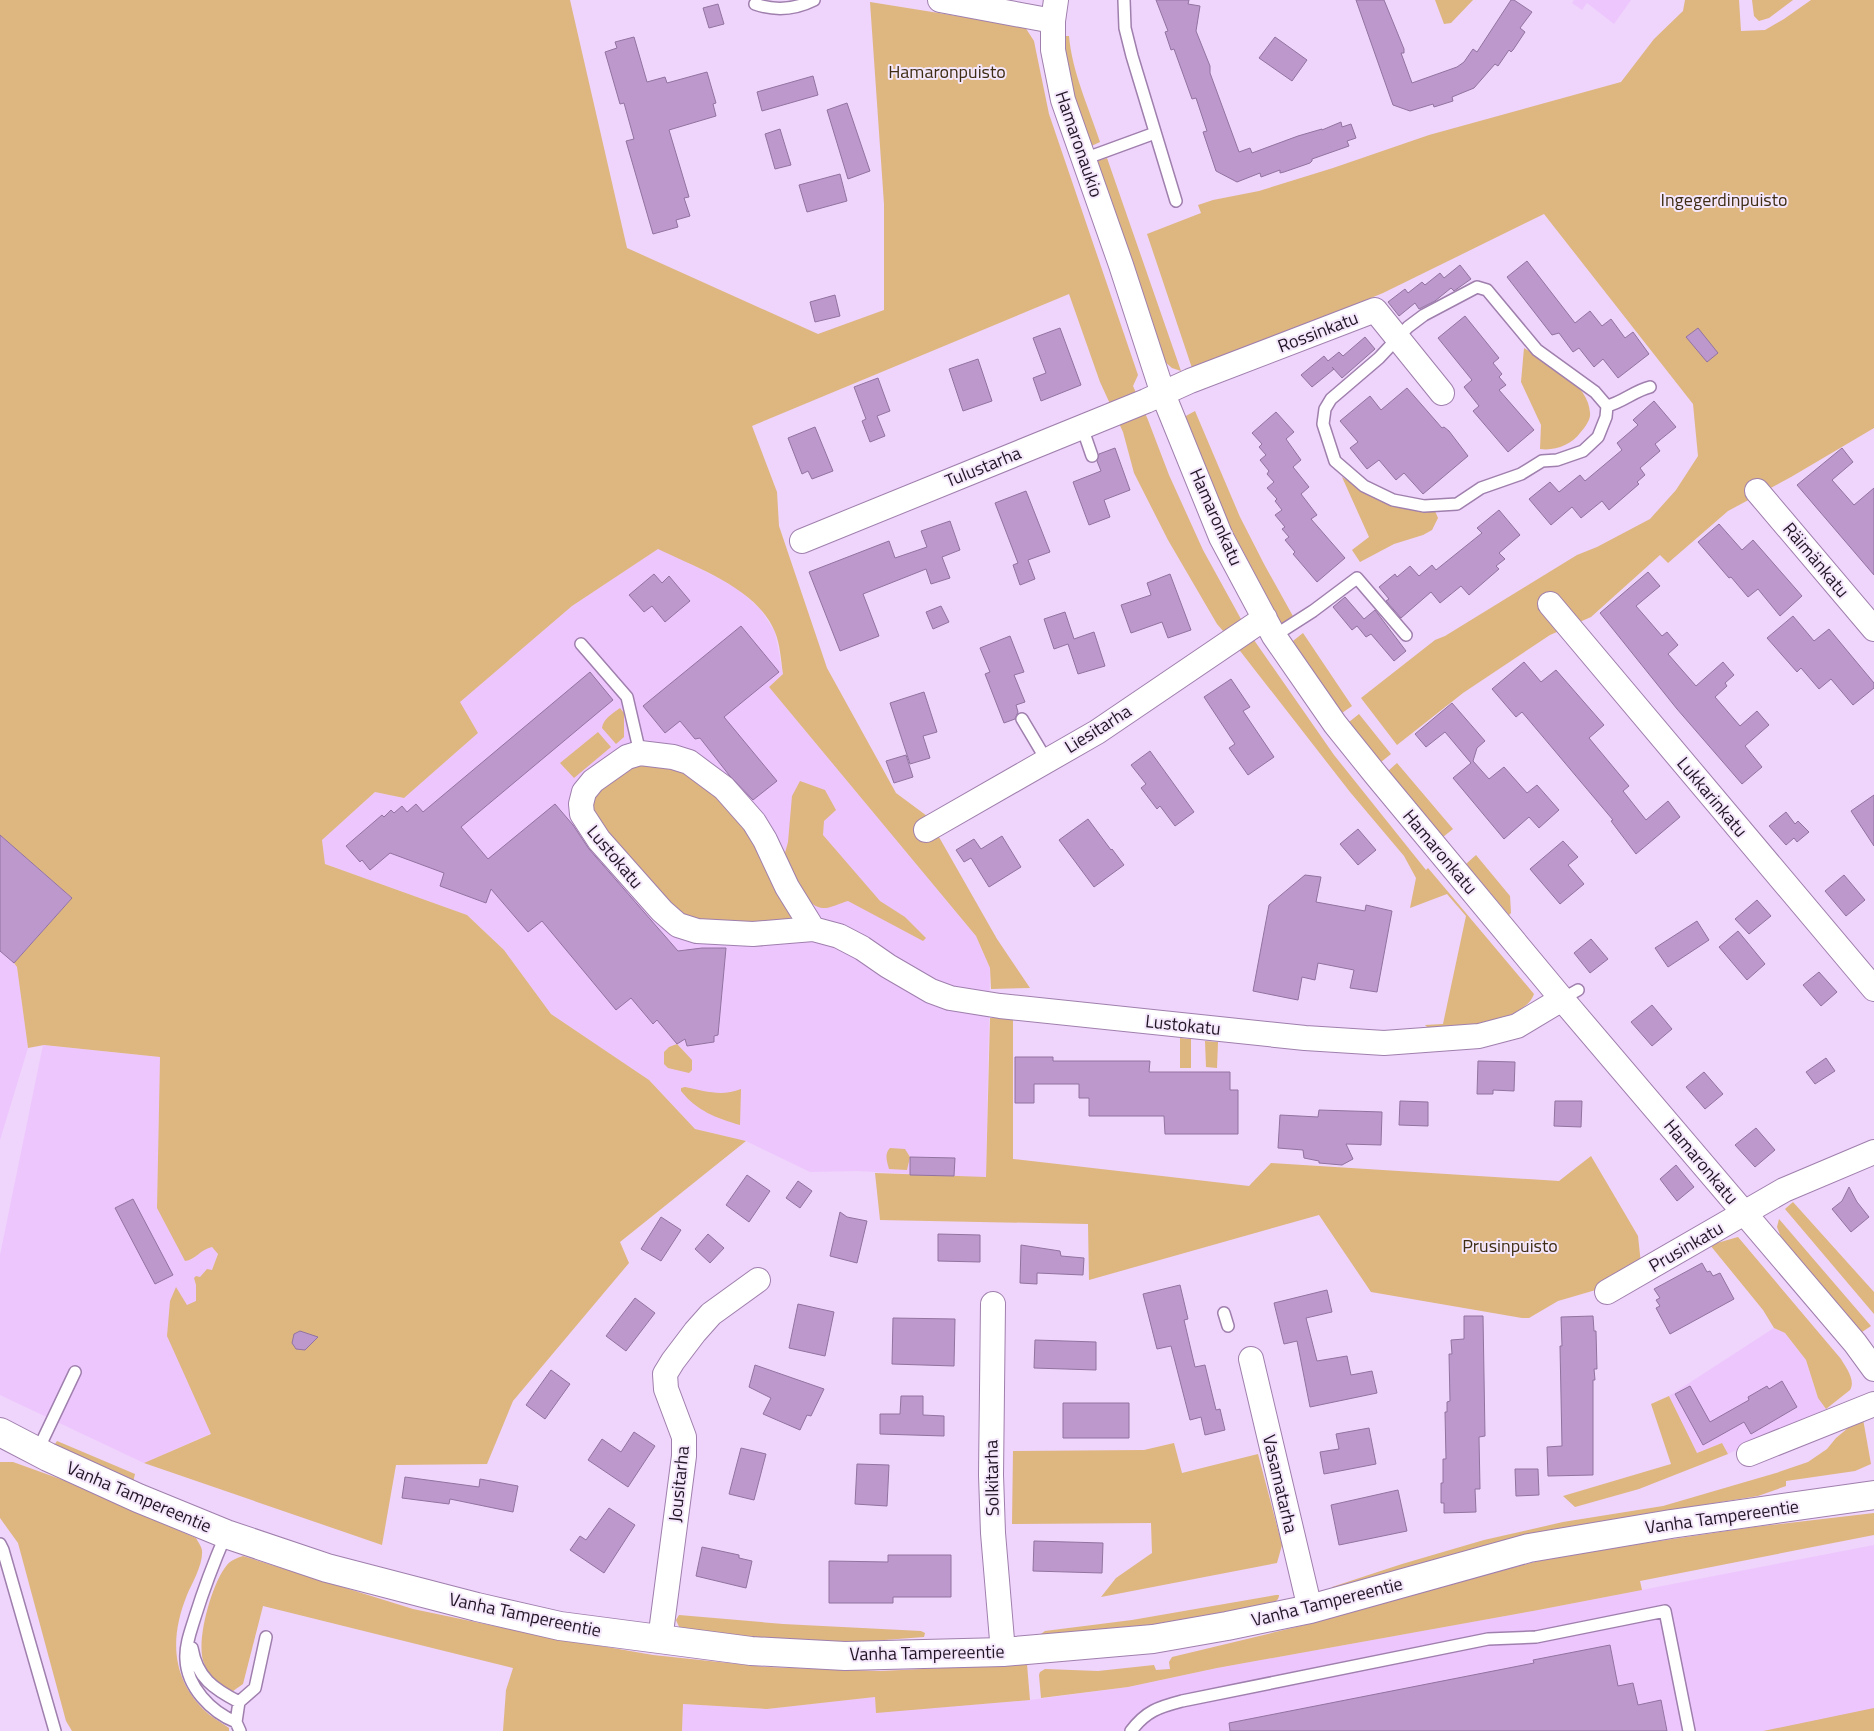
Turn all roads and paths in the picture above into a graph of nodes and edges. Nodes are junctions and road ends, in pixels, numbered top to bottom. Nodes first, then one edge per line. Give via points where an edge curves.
1 (814, 0) edge
2 (940, 0) edge
3 (1124, 0) edge
4 (755, 4) dead end
5 (994, 5) edge
6 (1054, 10) edge
7 (1155, 133) junction
8 (1084, 159) junction
9 (1176, 201) dead end
10 (1121, 265) joint
11 (1397, 337) junction
12 (1650, 387) dead end
13 (1442, 393) dead end
14 (1163, 394) junction
15 (1607, 406) junction
16 (1082, 427) junction
17 (1092, 456) dead end
18 (1757, 491) dead end
19 (802, 541) dead end
20 (1550, 604) dead end
21 (1270, 627) junction
22 (1874, 629) edge
23 (1406, 636) dead end
24 (582, 644) dead end
25 (1022, 719) dead end
26 (640, 753) junction
27 (1047, 761) junction
28 (940, 828) dead end
29 (812, 929) junction
30 (1874, 989) edge
31 (1570, 995) junction
32 (1874, 1152) edge
33 (1745, 1213) junction
34 (758, 1280) dead end
35 (1606, 1292) dead end
36 (993, 1304) dead end
37 (1224, 1313) dead end
38 (1228, 1326) dead end
39 (1251, 1359) dead end
40 (1874, 1369) edge
41 (76, 1372) dead end
42 (1874, 1404) edge
43 (0, 1432) edge
44 (37, 1452) junction
45 (1749, 1454) dead end
46 (1874, 1495) edge
47 (226, 1534) junction
48 (0, 1544) edge
49 (1310, 1609) junction
50 (190, 1634) junction
51 (266, 1637) dead end
52 (660, 1640) junction
53 (1003, 1652) junction
54 (239, 1702) junction
55 (238, 1726) edge
56 (55, 1731) edge
57 (1131, 1731) edge
58 (1689, 1731) edge

1 - 4 lane via 791,8 769,9
2 - 5 street
3 - 7 lane via 1128,38
5 - 6 street
6 - 8 street, Hamaronaukio via 1053,50 1058,79
7 - 8 lane
7 - 9 lane
8 - 10 street, Hamaronaukio
10 - 14 street, Hamaronkatu
11 - 13 street, Rossinkatu
11 - 14 street, Rossinkatu via 1374,310
11 - 15 lane via 1424,316 1477,287 1487,290 1537,350 1595,392
11 - 15 lane via 1380,358 1331,399 1325,409 1323,424 1335,461 1364,486 1392,500 1424,506 1457,504 1481,488 1521,474 1542,461 1557,460 1583,451 1598,436
12 - 15 lane
14 - 16 street, Tulustarha
14 - 21 street, Hamaronkatu via 1222,537
16 - 17 lane
16 - 19 street, Tulustarha
18 - 22 street, Räimänkatu
20 - 30 street, Lukkarinkatu
21 - 23 lane via 1313,611 1357,578
21 - 27 street, Liesitarha
21 - 31 street, Hamaronkatu via 1335,724
24 - 26 lane via 628,697
25 - 27 lane
26 - 29 street via 689,762 724,788 754,822
26 - 29 street, Lustokatu via 626,757 593,781 584,792 582,814 587,825 662,911 678,925 697,931 753,934
27 - 28 street, Liesitarha
29 - 31 street, Lustokatu via 839,936 908,979 950,998 1305,1038 1384,1043 1479,1036 1517,1026
31 - 33 street, Hamaronkatu
32 - 33 street, Prusinkatu via 1784,1190
33 - 35 street, Prusinkatu
33 - 40 street, Hamaronkatu
34 - 52 street, Jousitarha via 711,1314 694,1332 665,1374 666,1389 684,1437 684,1456
36 - 53 street, Solkitarha via 991,1475
37 - 38 lane
39 - 49 street, Vasamatarha
41 - 44 lane
42 - 45 street
43 - 44 main road, Vanha Tampereentie
44 - 47 main road, Vanha Tampereentie
46 - 49 main road, Vanha Tampereentie via 1528,1548
47 - 50 lane via 209,1572
47 - 52 main road, Vanha Tampereentie via 327,1568 477,1607 560,1626
48 - 56 lane
49 - 53 main road, Vanha Tampereentie via 1153,1639
50 - 54 lane via 194,1660 201,1674 218,1691
50 - 55 lane via 186,1659 192,1680 202,1698
51 - 54 lane via 255,1688
52 - 53 main road, Vanha Tampereentie via 751,1652 845,1656
54 - 55 lane
57 - 58 lane via 1145,1715 1182,1701 1488,1640 1536,1637 1665,1611

